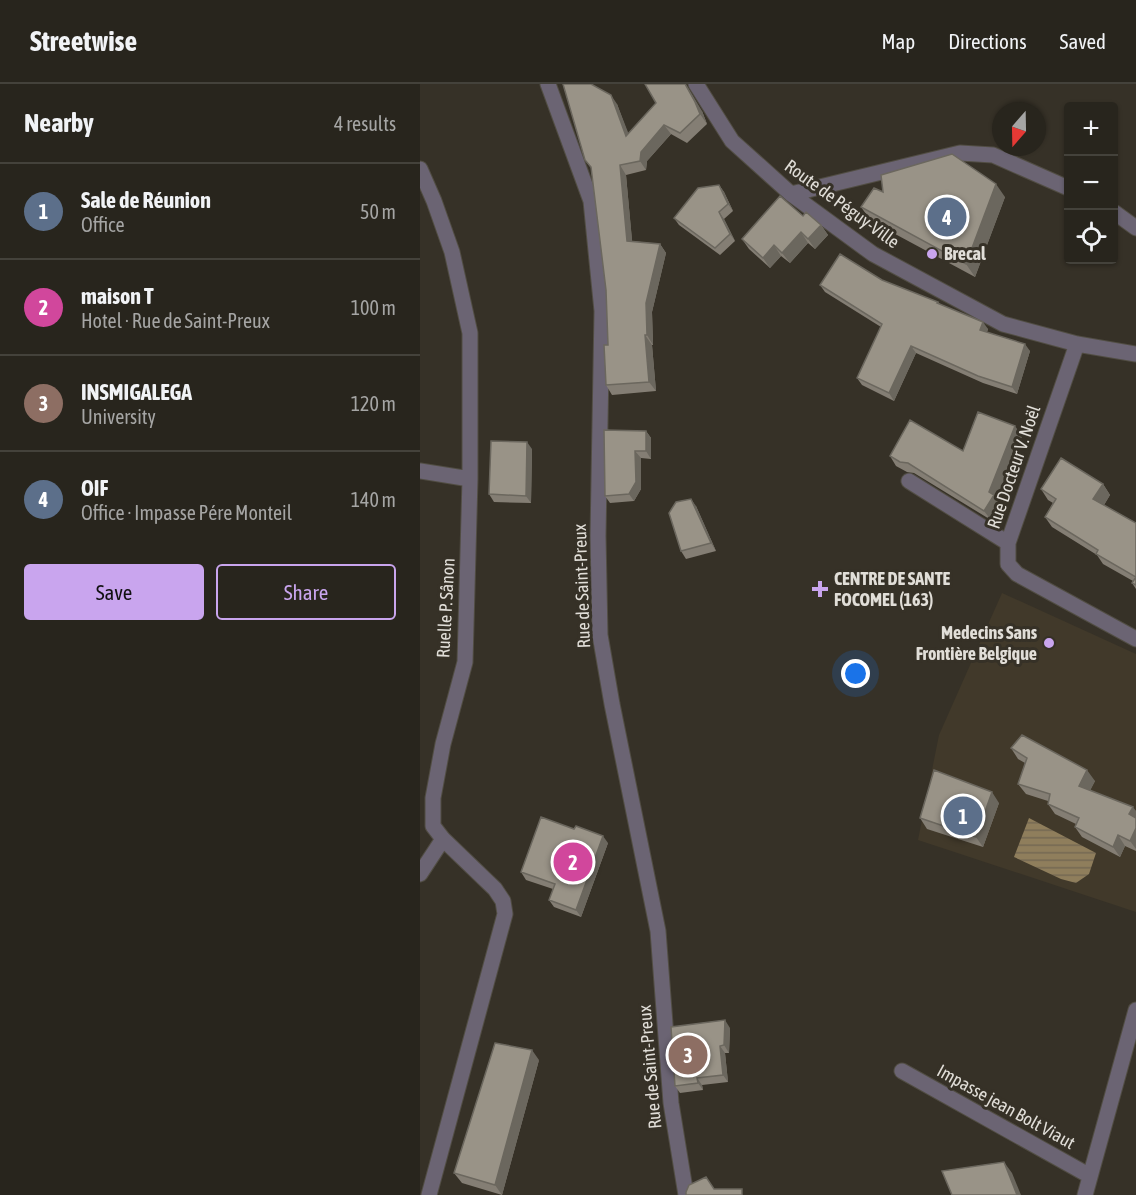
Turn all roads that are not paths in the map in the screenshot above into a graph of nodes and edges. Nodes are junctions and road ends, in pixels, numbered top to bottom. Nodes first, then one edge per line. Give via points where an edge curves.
1 (548, 84) edge
2 (696, 84) edge
3 (420, 169) edge
4 (1064, 186) edge
5 (790, 194) junction
6 (1118, 215) edge
7 (1136, 228) edge
8 (1077, 344) junction
9 (1136, 354) edge
10 (420, 471) edge
11 (470, 479) junction
12 (909, 481) edge
13 (1008, 543) junction
14 (1136, 639) edge
15 (442, 839) junction
16 (420, 874) edge
17 (1136, 1010) edge
18 (902, 1071) dead end
19 (1090, 1176) junction
20 (429, 1195) edge
21 (686, 1195) edge
22 (1085, 1195) edge

1 - 21 street, Rue de Saint-Preux via 591,201 602,311 600,635 658,931 671,1103
2 - 5 street, Route de Péguy-Ville via 732,141
3 - 11 street, Ruelle P. Sânon via 452,252 470,333
4 - 5 street via 993,155 960,153
5 - 8 street, Route de Péguy-Ville via 873,254 1003,324
6 - 7 street
8 - 9 street, Route de Péguy-Ville
8 - 13 street, Rue Docteur V. Noël
10 - 11 street
11 - 15 street, Ruelle P. Sânon via 465,662 433,798 433,826
12 - 13 street
13 - 14 street, Rue Docteur V. Noël via 1008,564 1017,574
15 - 16 street
15 - 20 street, Ruelle P. Sânon via 495,889 505,914
17 - 19 street
18 - 19 street, Impasse jean Bolt Viaut
19 - 22 street

